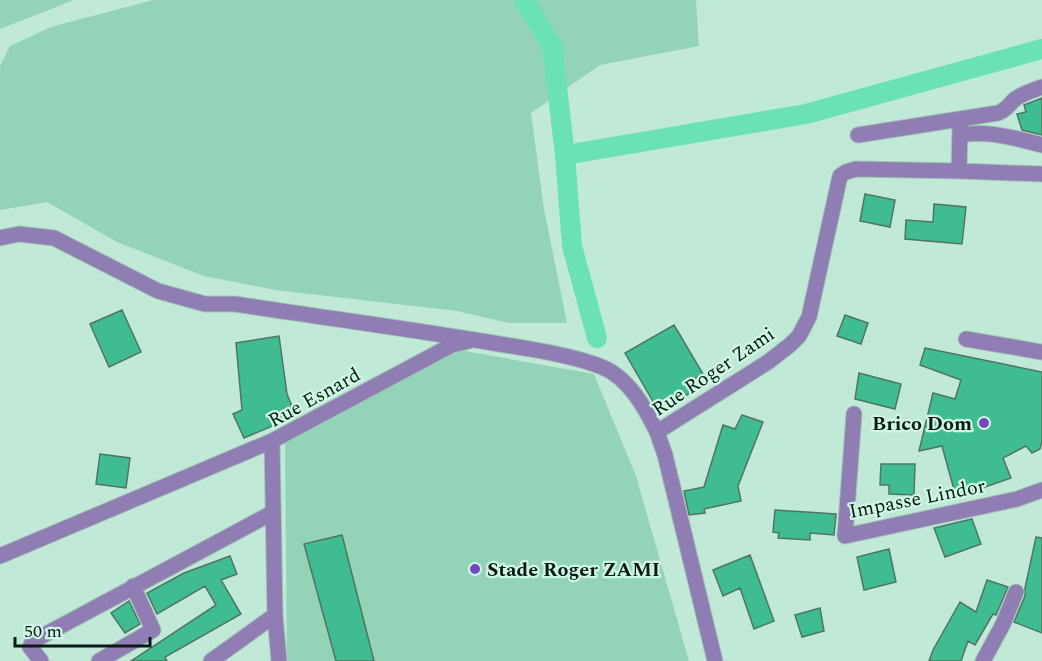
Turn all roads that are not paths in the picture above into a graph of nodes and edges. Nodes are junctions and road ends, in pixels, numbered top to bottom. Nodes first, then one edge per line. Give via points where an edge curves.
1 (1042, 87) edge
2 (960, 128) junction
3 (858, 135) dead end
4 (1042, 145) edge
5 (959, 171) junction
6 (1042, 174) edge
7 (0, 238) edge
8 (966, 339) dead end
9 (475, 340) junction
10 (1042, 351) edge
11 (854, 414) dead end
12 (657, 432) junction
13 (272, 441) junction
14 (1042, 490) edge
15 (273, 513) junction
16 (0, 556) edge
17 (133, 586) junction
18 (1016, 592) dead end
19 (275, 615) junction
20 (41, 661) edge
21 (99, 661) edge
22 (211, 661) edge
23 (279, 661) edge
24 (715, 661) edge
25 (983, 661) edge

1 - 2 street via 1024,93 1006,109
2 - 3 street
2 - 4 street
2 - 5 street
5 - 6 street, Rue Roger Zami
5 - 12 street, Rue Roger Zami via 856,169 840,176 809,317 799,336 768,362
7 - 9 street via 19,234 54,238 158,291 205,304 235,304
8 - 10 street
9 - 12 street via 603,368 625,381
9 - 13 street, Rue Esnard via 452,345
11 - 14 street, Impasse Lindor via 845,536 1017,499
12 - 24 street, Rue Roger Zami
13 - 15 street, Rue Esnard
13 - 16 street
15 - 17 street
15 - 19 street, Rue Esnard
17 - 20 street via 33,641 30,647
17 - 21 street via 153,630
18 - 25 street
19 - 22 street
19 - 23 street, Rue Esnard

